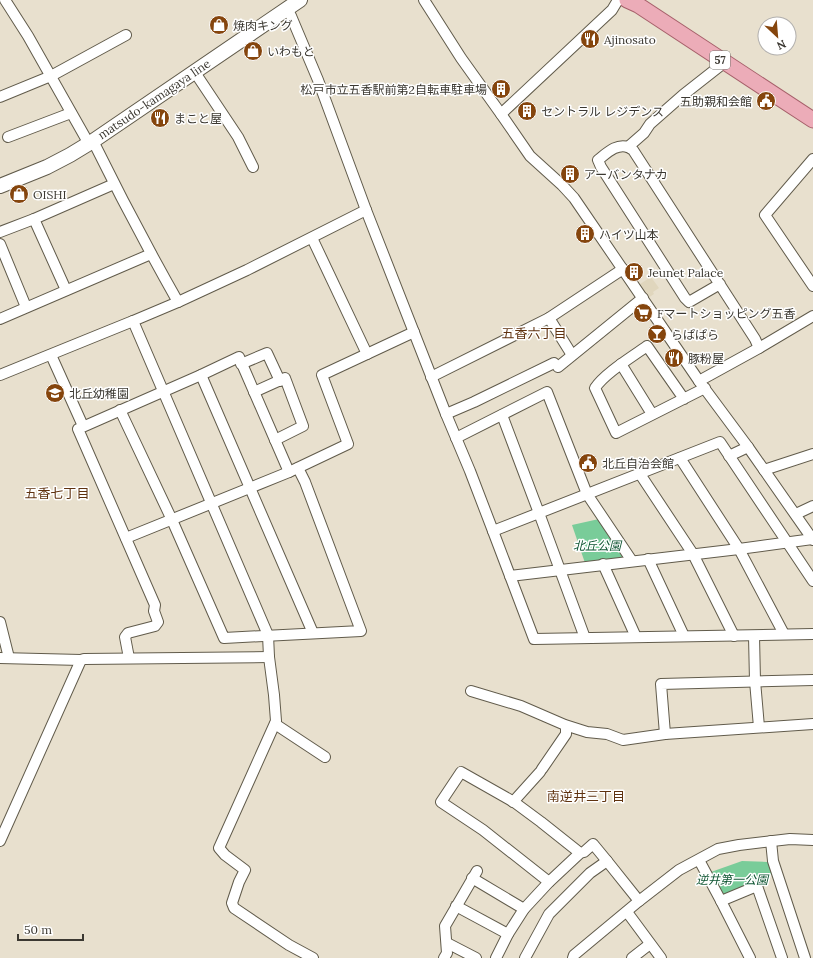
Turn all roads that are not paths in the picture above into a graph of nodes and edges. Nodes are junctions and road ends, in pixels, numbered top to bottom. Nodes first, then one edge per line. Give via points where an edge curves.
1 (5, 0) edge
2 (300, 0) edge
3 (424, 0) edge
4 (618, 0) edge
5 (627, 0) edge
6 (287, 8) junction
7 (126, 35) dead end
8 (725, 62) junction
9 (194, 72) junction
10 (51, 76) junction
11 (0, 97) edge
12 (71, 113) junction
13 (502, 114) junction
14 (813, 120) edge
15 (8, 137) dead end
16 (91, 142) junction
17 (628, 147) junction
18 (813, 159) edge
19 (253, 167) dead end
20 (114, 184) junction
21 (0, 186) edge
22 (366, 210) junction
23 (34, 219) junction
24 (0, 232) edge
25 (312, 238) junction
26 (0, 244) edge
27 (151, 254) junction
28 (623, 269) junction
29 (720, 284) junction
30 (813, 286) edge
31 (66, 290) junction
32 (643, 298) junction
33 (178, 302) junction
34 (26, 308) junction
35 (813, 316) edge
36 (549, 318) junction
37 (0, 319) edge
38 (133, 321) junction
39 (414, 332) junction
40 (759, 348) junction
41 (367, 354) junction
42 (50, 355) junction
43 (572, 355) junction
44 (242, 364) junction
45 (621, 364) junction
46 (0, 375) edge
47 (201, 375) junction
48 (431, 376) junction
49 (280, 381) junction
50 (702, 385) junction
51 (163, 391) junction
52 (254, 392) junction
53 (684, 399) junction
54 (120, 410) junction
55 (446, 414) junction
56 (652, 414) junction
57 (502, 415) junction
58 (83, 426) junction
59 (456, 438) junction
60 (275, 440) junction
61 (748, 447) junction
62 (813, 454) edge
63 (729, 456) junction
64 (680, 458) junction
65 (294, 470) junction
66 (764, 470) junction
67 (640, 474) junction
68 (250, 488) junction
69 (587, 494) junction
70 (211, 504) junction
71 (813, 506) edge
72 (539, 513) junction
73 (796, 514) junction
74 (172, 520) junction
75 (493, 530) junction
76 (126, 538) junction
77 (813, 540) edge
78 (788, 543) junction
79 (739, 549) junction
80 (693, 554) junction
81 (648, 559) junction
82 (632, 561) junction
83 (603, 564) junction
84 (559, 570) junction
85 (510, 576) junction
86 (813, 581) edge
87 (0, 622) edge
88 (313, 633) junction
89 (784, 634) junction
90 (813, 634) edge
91 (268, 635) junction
92 (684, 636) junction
93 (734, 636) junction
94 (754, 636) junction
95 (636, 637) junction
96 (585, 638) junction
97 (269, 657) junction
98 (5, 658) edge
99 (129, 658) junction
100 (81, 660) junction
101 (813, 680) edge
102 (756, 681) junction
103 (471, 691) dead end
104 (275, 724) junction
105 (813, 724) edge
106 (566, 726) junction
107 (759, 727) junction
108 (664, 734) junction
109 (324, 757) dead end
110 (513, 802) junction
111 (813, 840) edge
112 (0, 841) edge
113 (771, 841) junction
114 (580, 853) junction
115 (699, 860) junction
116 (607, 861) junction
117 (549, 882) junction
118 (639, 902) junction
119 (721, 902) junction
120 (456, 906) junction
121 (524, 909) junction
122 (627, 912) junction
123 (508, 934) junction
124 (447, 943) junction
125 (650, 944) junction
126 (313, 958) edge
127 (444, 958) edge
128 (476, 958) edge
129 (496, 958) edge
130 (525, 958) edge
131 (572, 958) edge
132 (632, 958) edge
133 (662, 958) edge
134 (750, 958) edge
135 (782, 958) edge
136 (805, 958) edge

1 - 10 street
2 - 6 main road, matsudo-kamagaya line
3 - 13 street via 461,58
4 - 13 street via 612,10
5 - 8 main road, 57
6 - 9 main road, matsudo-kamagaya line
6 - 22 street via 318,80
7 - 10 street
8 - 14 main road, 57
8 - 17 street via 650,124
9 - 16 main road, matsudo-kamagaya line
9 - 19 street via 238,137
10 - 11 street
10 - 12 street
12 - 15 street
12 - 16 street
13 - 28 street via 530,156 574,198
16 - 20 street
16 - 21 main road, matsudo-kamagaya line via 47,167
17 - 29 street via 633,150
17 - 29 street via 613,149 598,160 685,298 689,302
18 - 30 street via 765,215
20 - 23 street
20 - 27 street
22 - 25 street
22 - 39 street
23 - 24 street
23 - 31 street
25 - 33 street
25 - 41 street
26 - 34 street
27 - 31 street
27 - 33 street
28 - 32 street
28 - 36 street
29 - 40 street
31 - 34 street
32 - 43 street
32 - 50 street
33 - 38 street
34 - 37 street
35 - 40 street
36 - 43 street
36 - 48 street
38 - 42 street
38 - 51 street
39 - 41 street
39 - 48 street
40 - 50 street
41 - 65 street via 322,375 348,444
42 - 46 street
42 - 58 street
43 - 55 street via 556,365
44 - 47 street via 239,357
44 - 49 street via 267,353
44 - 52 street
45 - 53 street via 646,346
45 - 56 street
45 - 56 street via 595,388 616,433
47 - 51 street
47 - 68 street
48 - 55 street
49 - 52 street
49 - 60 street via 285,378 303,426
50 - 53 street
50 - 61 street
51 - 54 street
51 - 70 street
52 - 60 street
53 - 56 street
54 - 58 street
54 - 74 street
55 - 59 street
57 - 59 street
57 - 69 street via 547,392
57 - 72 street
58 - 76 street via 78,429
59 - 75 street
60 - 65 street
61 - 63 street
61 - 66 street
62 - 66 street
63 - 64 street via 720,442
63 - 78 street
64 - 67 street
64 - 79 street
65 - 68 street
65 - 88 street via 305,482 360,631
66 - 73 street
67 - 69 street
67 - 80 street
68 - 70 street
68 - 88 street
69 - 72 street
69 - 82 street
70 - 74 street
70 - 91 street
71 - 73 street
72 - 75 street
72 - 84 street
73 - 77 street
74 - 76 street
74 - 91 street via 224,638
75 - 85 street
76 - 99 street via 155,605 154,611 158,622 155,626 128,633 125,637
77 - 78 street
78 - 79 street
78 - 86 street
79 - 80 street
79 - 89 street
80 - 81 street
80 - 93 street
81 - 82 street
81 - 92 street
82 - 83 street
83 - 84 street
83 - 95 street
84 - 85 street
84 - 96 street
85 - 96 street via 534,639
87 - 98 street
88 - 91 street
89 - 90 street
89 - 94 street
91 - 97 street
92 - 93 street
92 - 95 street
93 - 94 street
94 - 102 street
95 - 96 street
97 - 99 street
97 - 104 street
98 - 100 street
99 - 100 street
100 - 112 street
101 - 102 street
102 - 107 street
102 - 108 street via 661,684
103 - 106 street via 520,706
104 - 109 street
104 - 126 street via 219,848 245,870 232,903 234,908
105 - 107 street
106 - 108 street via 607,734 623,740
106 - 110 street via 566,734 541,770
107 - 108 street
110 - 114 street
110 - 117 street via 461,772 441,802 483,830
111 - 113 street
113 - 115 street via 718,849
113 - 136 street via 773,861
114 - 116 street via 593,844
114 - 117 street
115 - 118 street via 679,870
115 - 119 street
116 - 118 street
116 - 130 street via 590,873 549,914
117 - 121 street
118 - 122 street
119 - 134 street
119 - 135 street via 757,886
120 - 121 street via 474,874
120 - 123 street
120 - 124 street via 445,926
121 - 123 street
122 - 125 street
122 - 131 street
123 - 129 street
124 - 127 street
124 - 128 street
125 - 132 street
125 - 133 street

